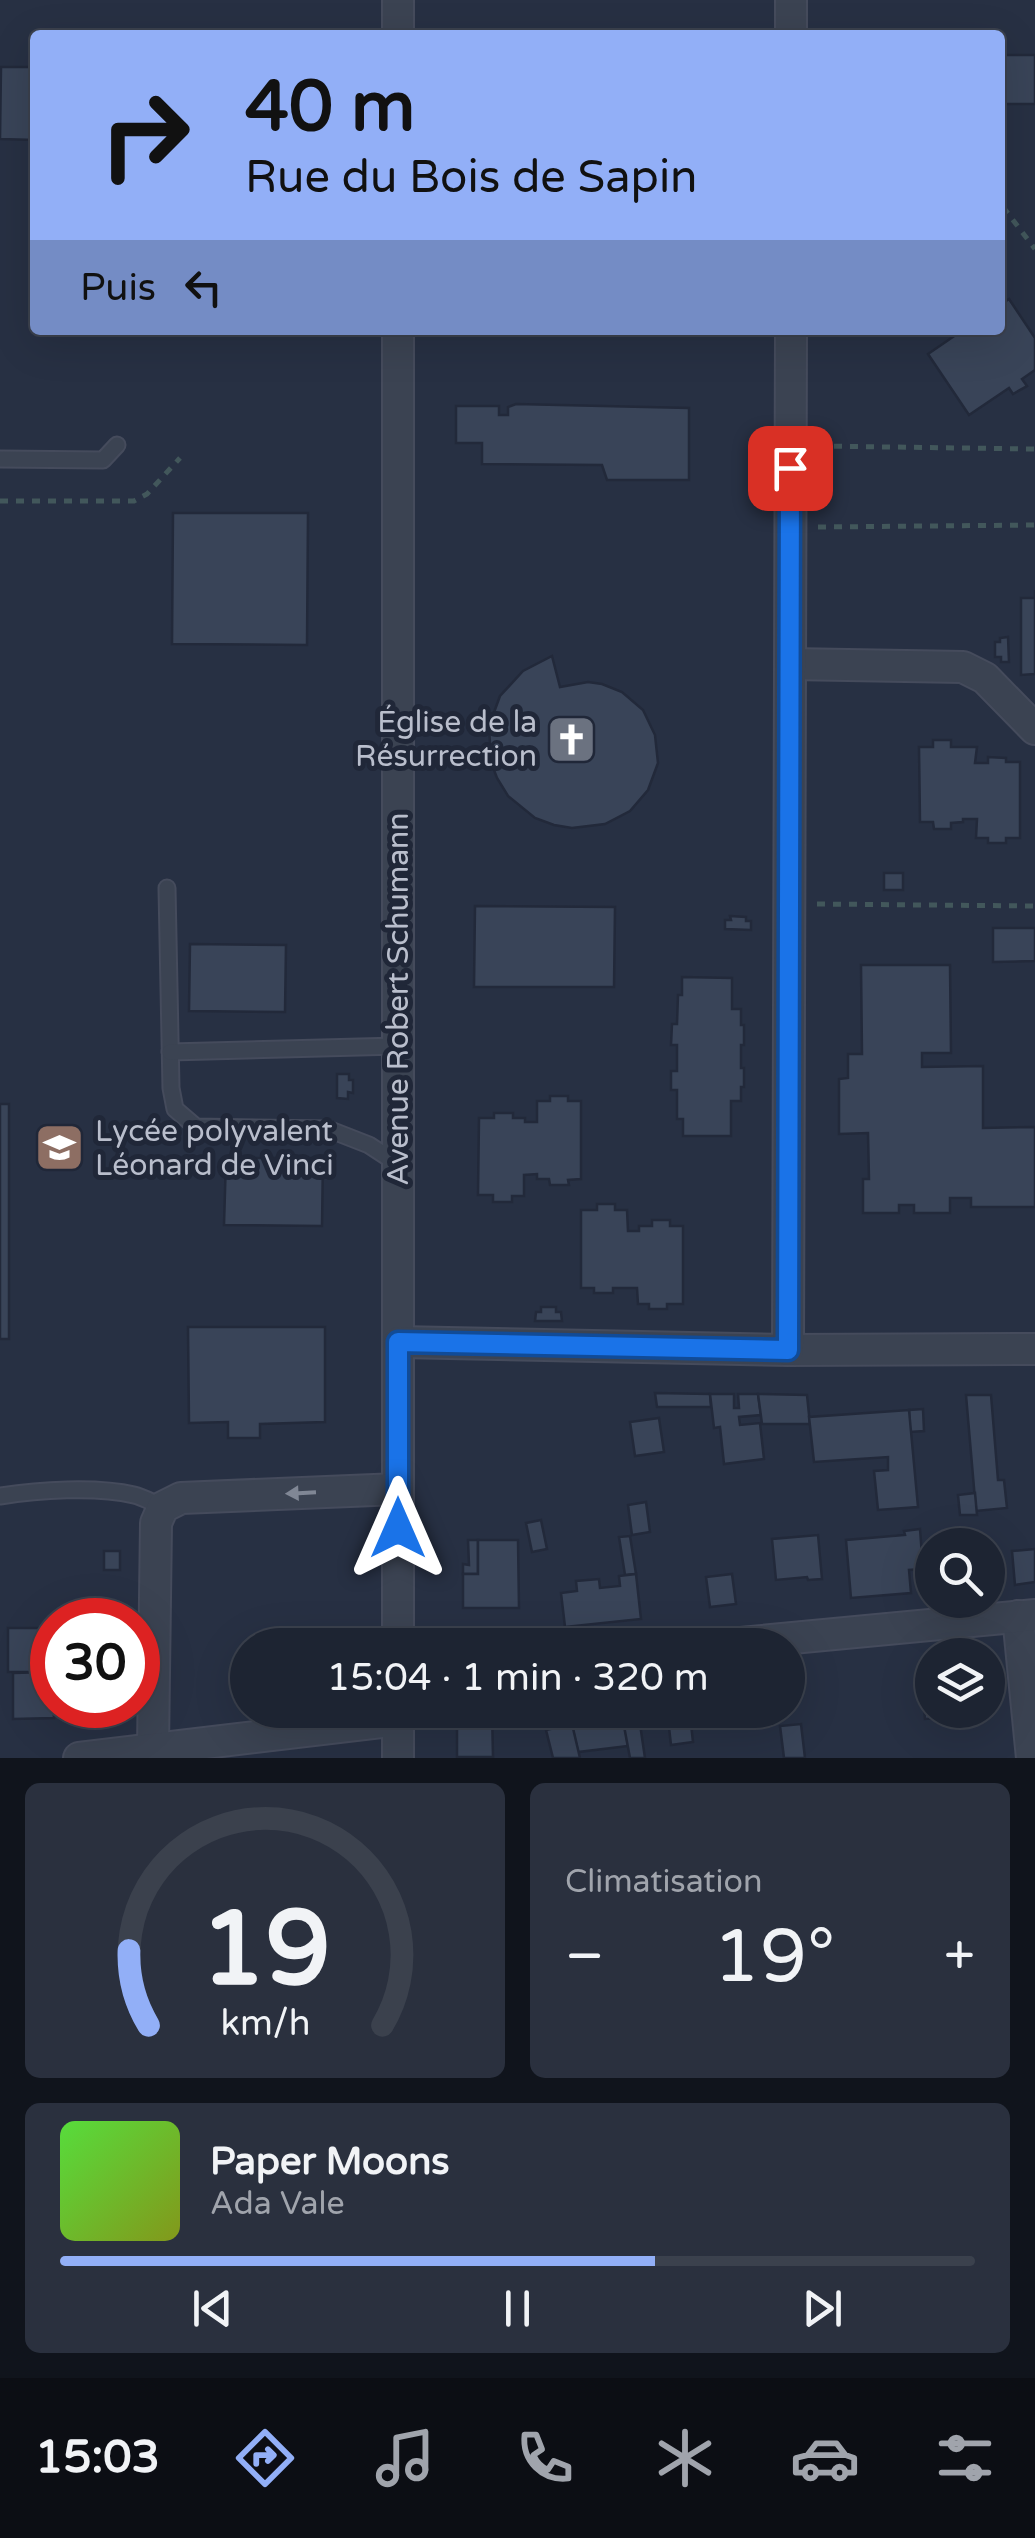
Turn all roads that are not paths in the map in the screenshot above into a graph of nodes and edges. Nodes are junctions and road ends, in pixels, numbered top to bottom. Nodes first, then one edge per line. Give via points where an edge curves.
1 (398, 0) edge
2 (791, 0) edge
3 (398, 30) edge
4 (791, 30) edge
5 (398, 335) edge
6 (790, 335) edge
7 (116, 446) dead end
8 (0, 459) edge
9 (790, 664) junction
10 (1035, 729) edge
11 (167, 888) dead end
12 (398, 1046) junction
13 (170, 1052) junction
14 (398, 1164) junction
15 (398, 1342) junction
16 (1035, 1348) edge
17 (788, 1350) junction
18 (398, 1488) junction
19 (0, 1496) edge
20 (163, 1507) junction
21 (1026, 1616) edge
22 (398, 1628) edge
23 (805, 1637) edge
24 (302, 1728) edge
25 (398, 1728) edge
26 (154, 1748) junction
27 (90, 1757) edge
28 (398, 1758) edge
29 (1032, 1758) edge

1 - 3 street
2 - 4 street
5 - 12 street, Avenue Robert Schumann
6 - 9 street
7 - 8 lane via 103,460
9 - 10 street via 962,668 985,678
9 - 17 street
11 - 13 lane
12 - 13 lane
12 - 14 street, Avenue Robert Schumann
13 - 14 lane via 175,1110 196,1127 328,1129
14 - 15 street, Avenue Robert Schumann
15 - 17 street
15 - 18 street, Avenue Robert Schumann
16 - 17 street
18 -> 20 street via 181,1498
18 - 22 street, Avenue Robert Schumann
19 - 20 lane via 91,1491 134,1495
20 - 26 street via 156,1523
21 - 23 street
21 - 29 street
24 - 26 street
25 - 28 street
26 - 27 street

